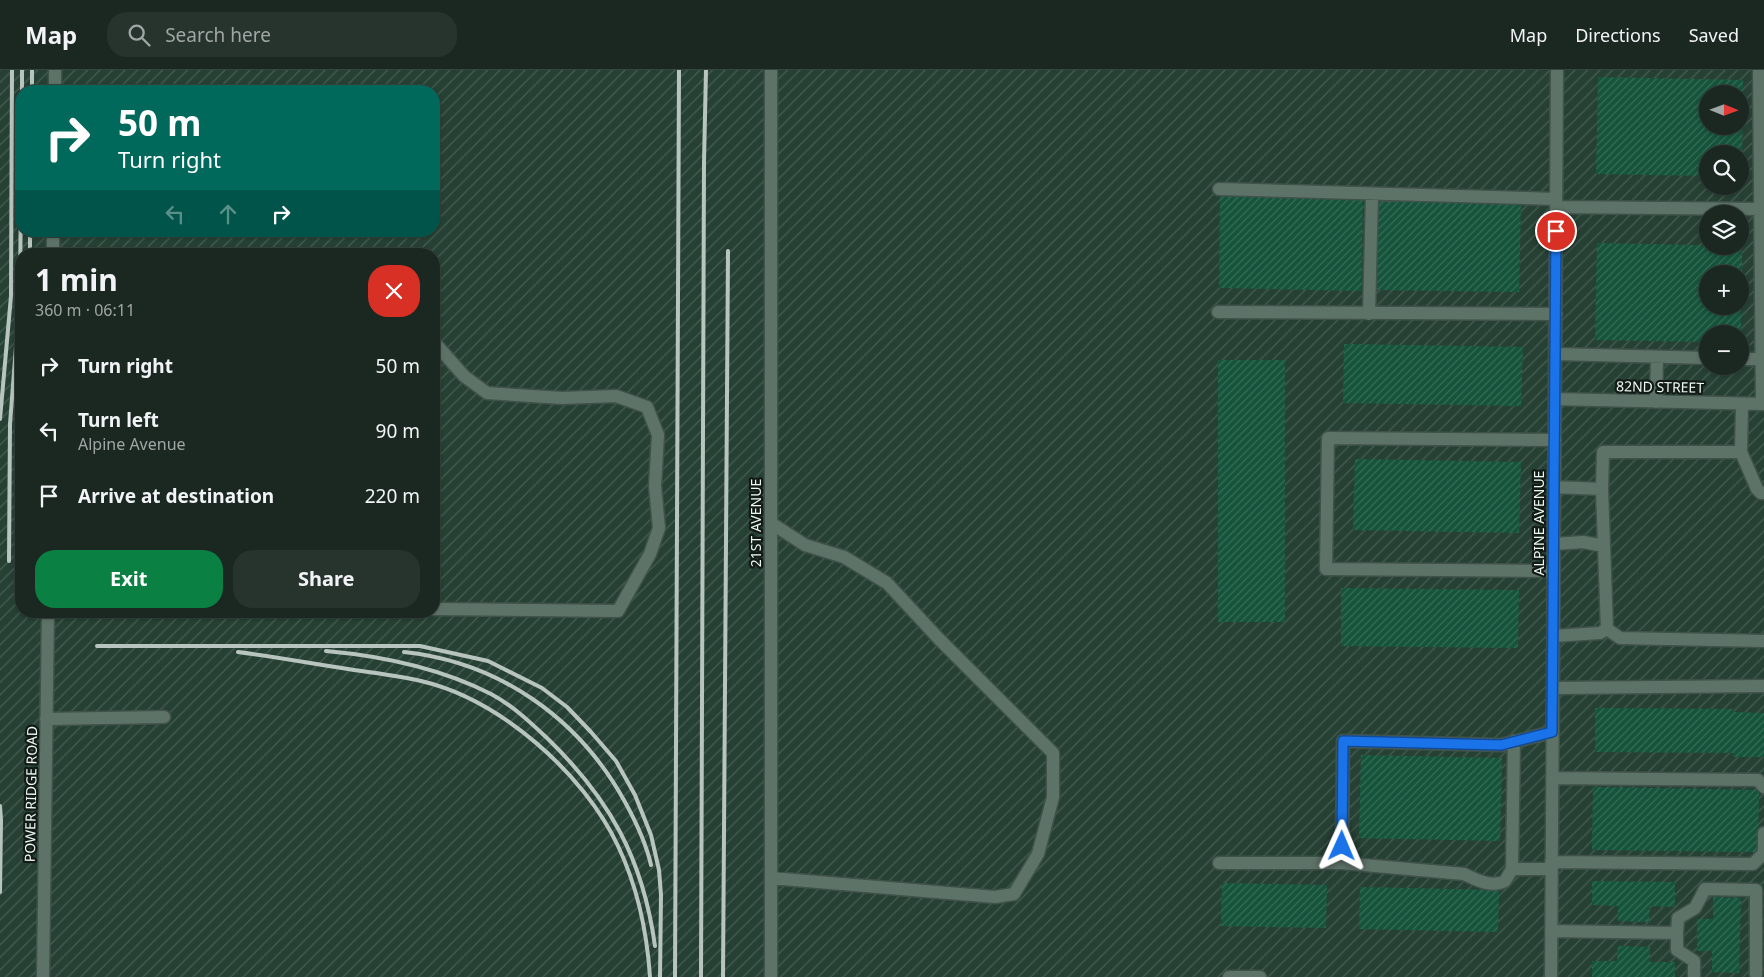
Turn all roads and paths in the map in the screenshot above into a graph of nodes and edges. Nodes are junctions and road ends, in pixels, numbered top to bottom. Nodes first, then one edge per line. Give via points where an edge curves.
1 (56, 70) edge
2 (771, 70) edge
3 (1557, 70) edge
4 (1759, 70) edge
5 (55, 85) edge
6 (1219, 189) dead end
7 (1372, 194) junction
8 (1556, 203) junction
9 (1762, 209) edge
10 (1218, 312) dead end
11 (1369, 314) junction
12 (1556, 314) junction
13 (440, 349) edge
14 (1555, 354) junction
15 (1657, 357) junction
16 (1699, 358) edge
17 (1749, 359) edge
18 (1763, 359) edge
19 (1555, 399) junction
20 (1656, 402) junction
21 (1742, 404) junction
22 (1763, 404) edge
23 (1555, 440) junction
24 (1741, 452) junction
25 (1554, 487) junction
26 (1602, 488) junction
27 (1764, 493) edge
28 (771, 523) junction
29 (1554, 544) junction
30 (1604, 546) junction
31 (1554, 571) junction
32 (440, 609) edge
33 (48, 618) edge
34 (1607, 629) junction
35 (1553, 636) junction
36 (1764, 641) edge
37 (1764, 686) edge
38 (1553, 688) junction
39 (164, 717) dead end
40 (46, 719) junction
41 (1552, 732) junction
42 (1514, 741) junction
43 (1552, 778) junction
44 (1764, 786) edge
45 (1764, 833) edge
46 (1219, 863) dead end
47 (1342, 864) junction
48 (1551, 866) junction
49 (1512, 869) junction
50 (771, 878) junction
51 (1551, 932) junction
52 (1677, 933) junction
53 (1756, 974) dead end
54 (43, 977) edge
55 (771, 977) edge
56 (1229, 977) edge
57 (1260, 977) edge
58 (1551, 977) edge
59 (1694, 977) edge

1 - 5 street
2 - 28 street, 21ST AVENUE
3 - 8 street, ALPINE AVENUE
4 - 9 street
6 - 7 street
7 - 8 street
7 - 11 street
8 - 9 street
8 - 12 street, ALPINE AVENUE
9 - 18 street
10 - 11 street
11 - 12 street
12 - 14 street, ALPINE AVENUE
13 - 32 street via 464,376 487,393 562,398 616,396 647,407 658,434 655,486 659,528 650,554 618,611
14 - 15 street
14 - 19 street, ALPINE AVENUE
15 - 16 street
15 - 20 street
17 - 18 street
18 - 22 street
19 - 20 street, 82ND STREET
19 - 23 street, ALPINE AVENUE
20 - 21 street, 82ND STREET
21 - 22 street, 82ND STREET
21 - 24 street
23 - 25 street, ALPINE AVENUE
23 - 31 street via 1328,438 1326,569
24 - 26 street via 1603,452
24 - 27 street via 1757,490
25 - 26 street
25 - 29 street, ALPINE AVENUE
26 - 30 street
28 - 50 street, 21ST AVENUE
28 - 50 street via 805,545 844,557 887,583 938,639 1053,753 1053,797 1038,854 1014,894 995,897
29 - 30 street via 1583,542
29 - 31 street, ALPINE AVENUE
30 - 34 street
31 - 35 street, ALPINE AVENUE
33 - 40 street, POWER RIDGE ROAD
34 - 35 street via 1600,633
34 - 36 street via 1620,638
35 - 38 street, ALPINE AVENUE
37 - 38 street
38 - 41 street, ALPINE AVENUE
39 - 40 street
40 - 54 street, POWER RIDGE ROAD
41 - 42 street
41 - 43 street, ALPINE AVENUE
42 - 47 street via 1501,745 1343,741
42 - 49 street
43 - 44 street via 1758,780
43 - 48 street, ALPINE AVENUE
45 - 48 street via 1764,853 1753,864
46 - 47 street
47 - 49 street via 1464,874 1492,884 1505,881
48 - 49 street
48 - 51 street, ALPINE AVENUE
50 - 55 street, 21ST AVENUE
51 - 52 street
51 - 58 street, ALPINE AVENUE
52 - 53 street via 1678,918 1695,908 1706,889 1756,890
52 - 59 street via 1677,950 1694,961
56 - 57 street

